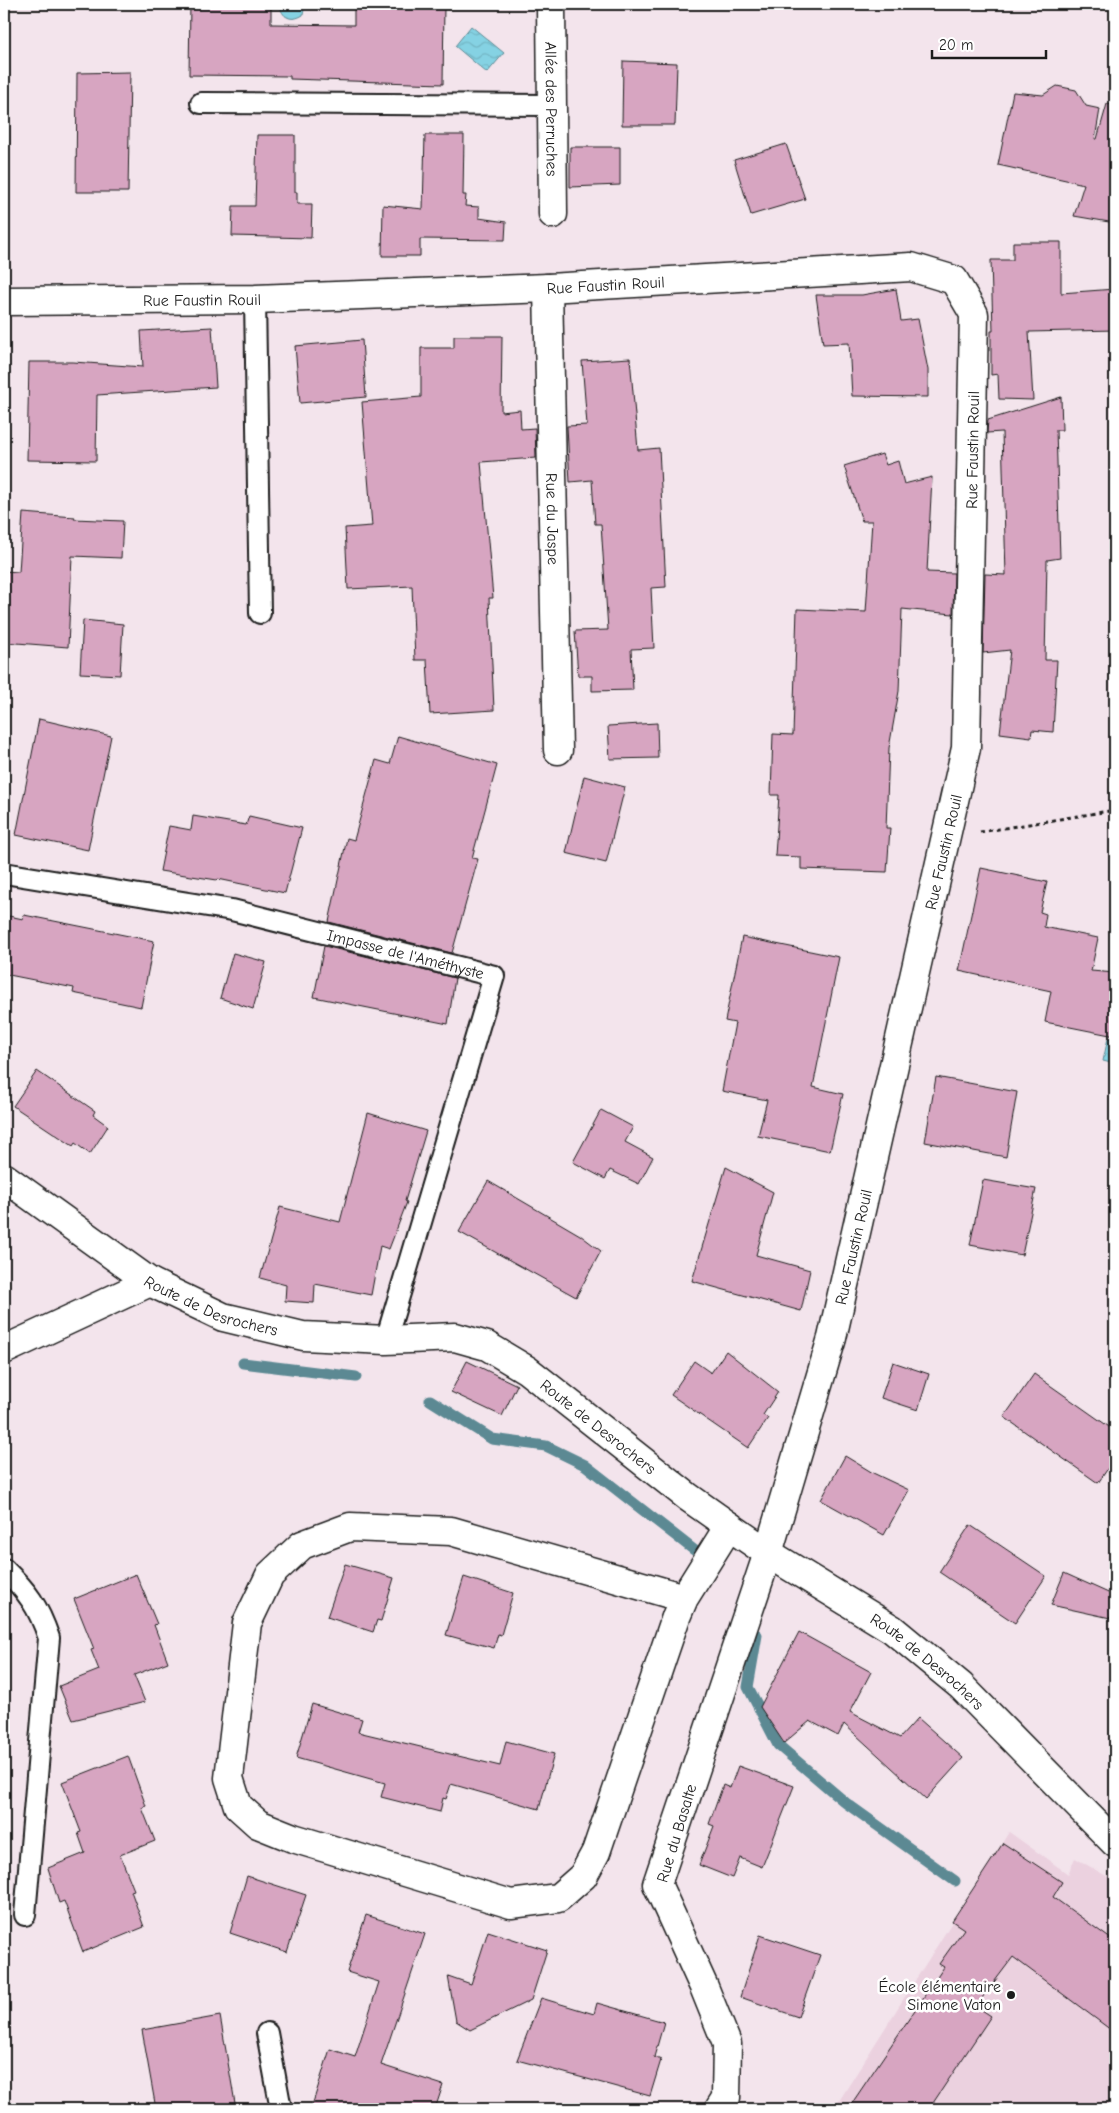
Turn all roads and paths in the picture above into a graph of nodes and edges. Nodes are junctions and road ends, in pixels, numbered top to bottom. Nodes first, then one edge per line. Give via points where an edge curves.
1 (551, 4) edge
2 (201, 103) dead end
3 (552, 105) junction
4 (554, 214) dead end
5 (548, 288) junction
6 (255, 300) junction
7 (4, 301) edge
8 (260, 613) dead end
9 (558, 750) dead end
10 (1115, 810) edge
11 (947, 838) junction
12 (4, 873) edge
13 (4, 1177) edge
14 (150, 1282) junction
15 (386, 1340) junction
16 (4, 1350) edge
17 (729, 1526) junction
18 (768, 1554) junction
19 (4, 1569) edge
20 (684, 1598) junction
21 (1115, 1843) edge
22 (25, 1915) dead end
23 (267, 2033) dead end
24 (281, 2109) edge
25 (719, 2109) edge

1 - 3 street, Allée des Perruches
2 - 3 lane
3 - 4 street, Allée des Perruches
5 - 6 street, Rue Faustin Rouil
5 - 9 street, Rue du Jaspe
5 - 11 street, Rue Faustin Rouil via 911,267 954,280 974,314 966,748
6 - 7 street, Rue Faustin Rouil
6 - 8 lane
10 - 11 path
11 - 18 street, Rue Faustin Rouil via 832,1338
12 - 15 lane, Impasse de l'Améthyste via 232,910 494,976
13 - 14 street, Route de Desrochers
14 - 15 street, Route de Desrochers via 223,1317 303,1336
14 - 16 street
15 - 17 street, Route de Desrochers via 455,1337 487,1346 527,1370
17 - 18 street, Route de Desrochers
17 - 20 street
18 - 21 street, Route de Desrochers via 892,1629 961,1686
18 - 25 street, Rue du Basalte via 657,1884 727,2044 726,2098
19 - 22 lane via 22,1586 40,1611 49,1638
20 - 20 street via 596,1852 583,1876 558,1898 511,1904 293,1838 258,1824 238,1806 229,1778 247,1623 270,1575 302,1545 350,1527 451,1531
23 - 24 lane

